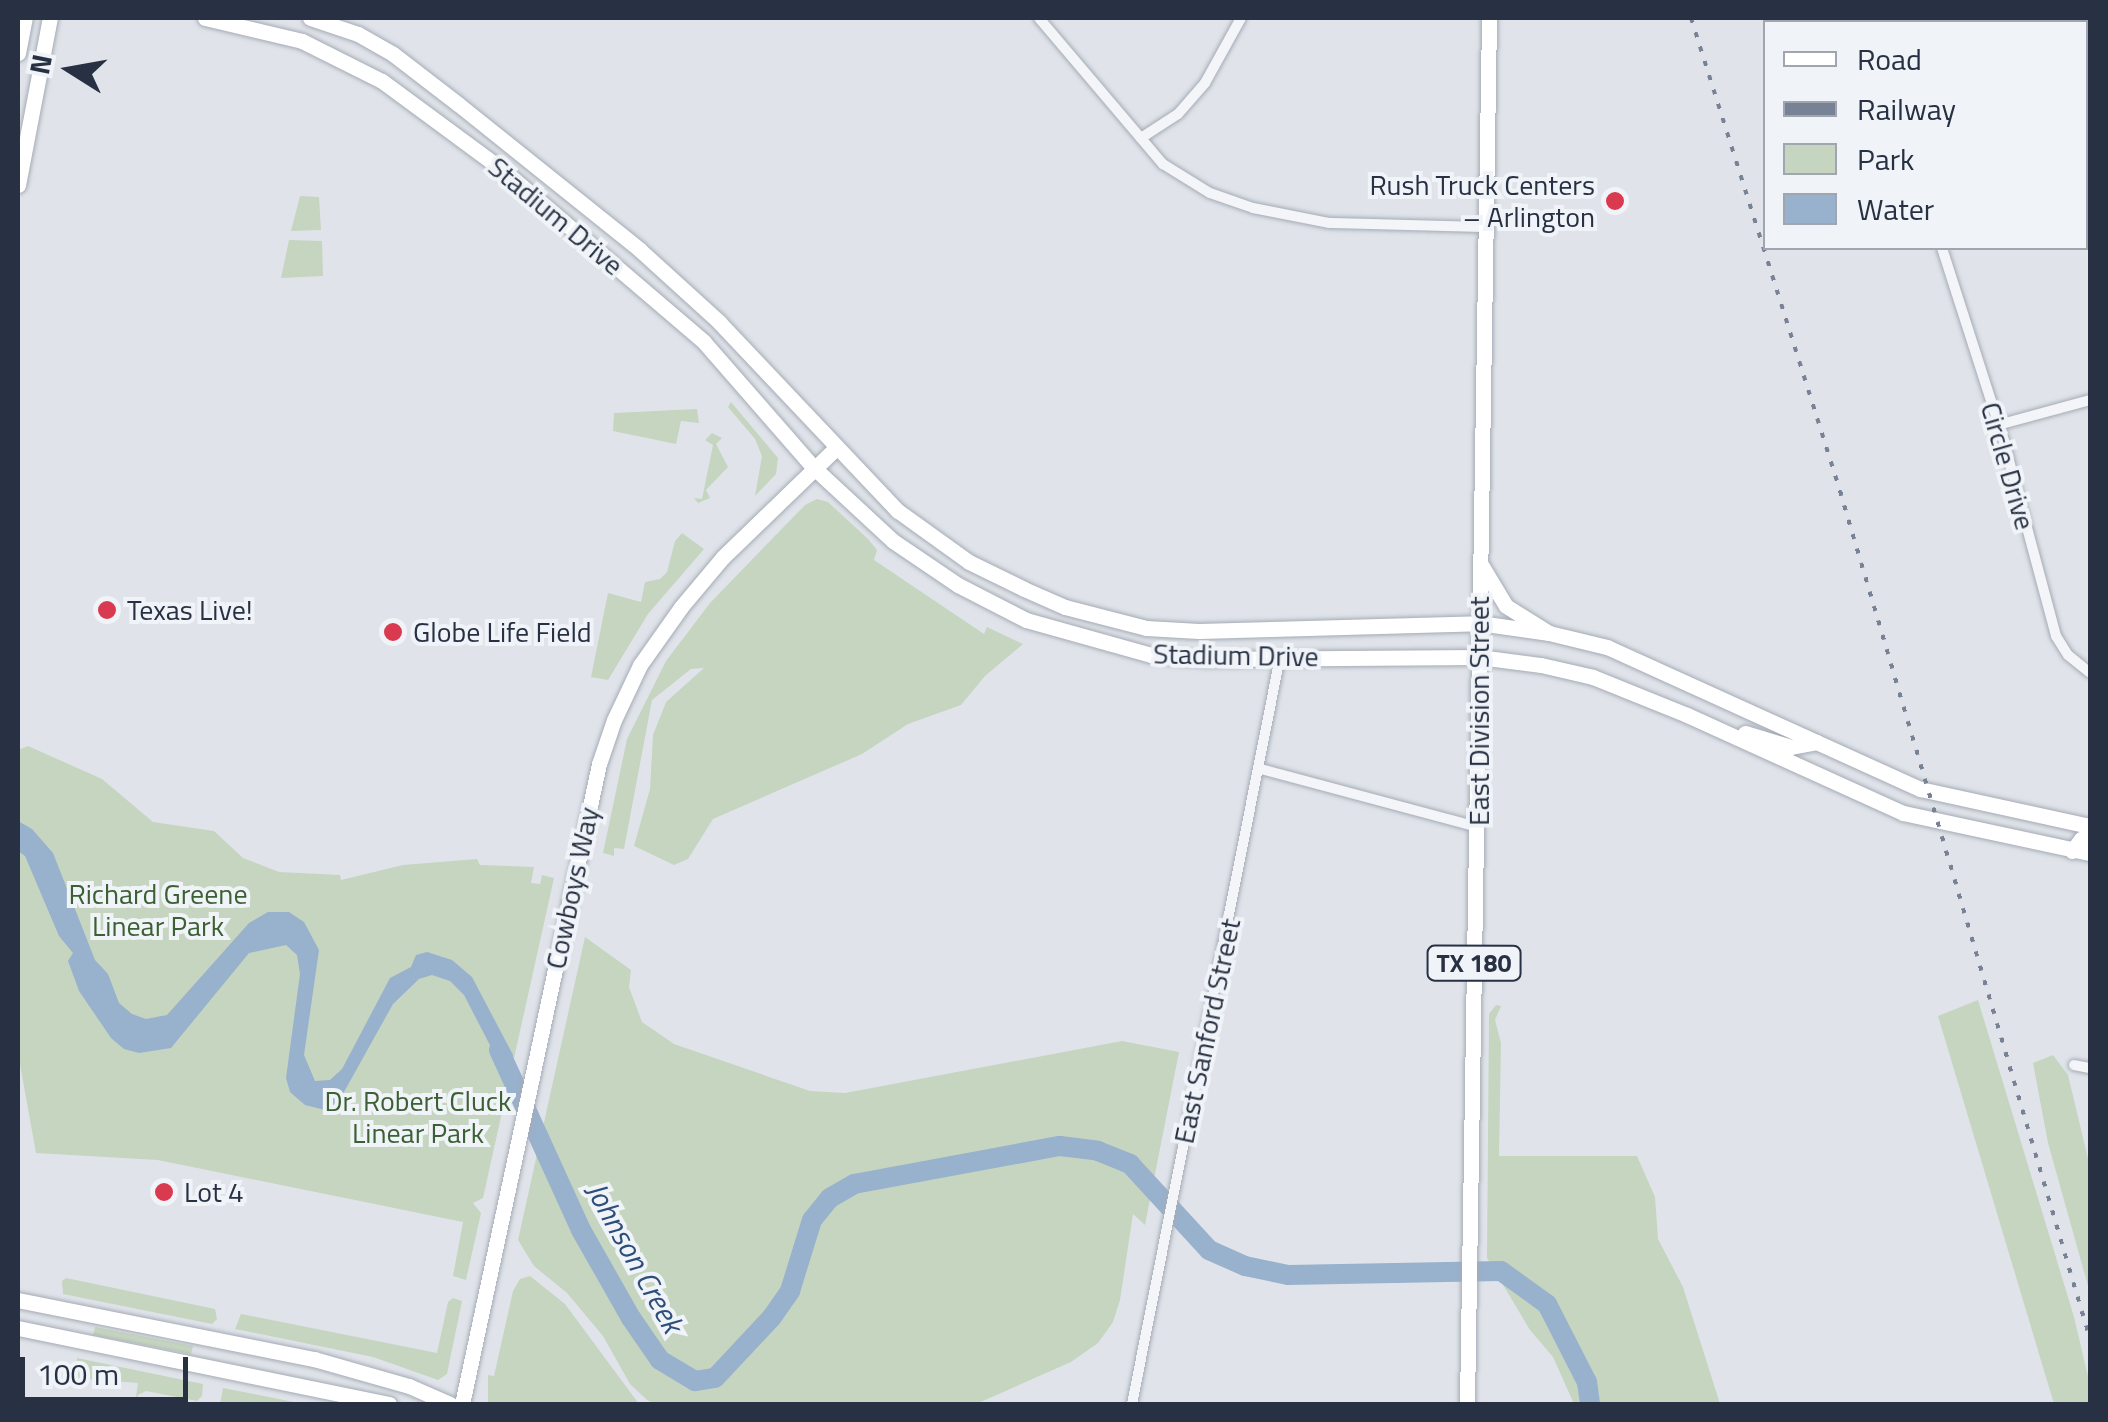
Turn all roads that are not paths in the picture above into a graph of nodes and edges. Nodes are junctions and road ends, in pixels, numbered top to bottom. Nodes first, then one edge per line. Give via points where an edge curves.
1 (24, 18) edge
2 (50, 18) edge
3 (205, 18) edge
4 (310, 18) edge
5 (1039, 18) edge
6 (1241, 18) edge
7 (1490, 18) edge
8 (330, 20) edge
9 (313, 46) junction
10 (18, 53) edge
11 (1140, 138) junction
12 (518, 154) junction
13 (504, 171) junction
14 (18, 185) edge
15 (1487, 227) junction
16 (1943, 250) edge
17 (2090, 400) edge
18 (1998, 425) junction
19 (837, 447) junction
20 (812, 466) junction
21 (1480, 563) junction
22 (1065, 607) junction
23 (1479, 623) junction
24 (1056, 630) junction
25 (1548, 633) junction
26 (1280, 657) junction
27 (1479, 657) junction
28 (2090, 674) edge
29 (1707, 724) junction
30 (1817, 742) junction
31 (1261, 769) junction
32 (2090, 826) edge
33 (1478, 827) junction
34 (2090, 838) edge
35 (2072, 850) junction
36 (2090, 853) edge
37 (2074, 1065) dead end
38 (2090, 1068) edge
39 (18, 1300) edge
40 (18, 1328) edge
41 (389, 1404) edge
42 (450, 1404) edge
43 (462, 1404) edge
44 (1132, 1404) edge
45 (1467, 1404) edge

1 - 10 main road
2 - 14 main road
3 - 9 main road, Stadium Drive
4 - 8 main road, Stadium Drive
5 - 11 street
6 - 11 street via 1205,83 1178,114
7 - 15 main road, East Division Street / TX 180
8 - 9 street
8 - 12 main road, Stadium Drive via 393,54
9 - 13 main road, Stadium Drive via 382,81
11 - 15 street via 1163,164 1210,193 1253,208 1329,223
12 - 13 main road
12 - 19 main road, Stadium Drive via 719,322
13 - 20 main road, Stadium Drive via 704,342
15 - 21 main road, East Division Street / TX 180
16 - 18 street, Circle Drive
17 - 18 street
18 - 28 street, Circle Drive via 2056,636
19 - 20 main road, Cowboys Way
19 - 22 main road, Stadium Drive via 929,537
20 - 24 main road, Stadium Drive via 893,542 958,584
20 - 43 main road, Cowboys Way via 661,632 599,764
21 - 23 main road, East Division Street / TX 180
21 - 25 main road via 1506,606
22 - 23 main road, Stadium Drive via 1146,628 1199,632
22 - 24 main road
23 - 25 main road, Stadium Drive
23 - 27 main road, East Division Street / TX 180
24 - 26 main road, Stadium Drive via 1151,655
25 - 30 main road, Stadium Drive via 1607,646
26 - 27 main road, Stadium Drive
26 - 31 street, East Sanford Street
27 - 29 main road, Stadium Drive via 1593,678
27 - 33 main road, East Division Street / TX 180
29 - 30 main road via 1791,747
29 - 35 main road, Stadium Drive via 1903,813
30 - 32 main road, Stadium Drive via 1920,789
31 - 33 street
31 - 44 street, East Sanford Street
33 - 45 main road, East Division Street / TX 180
34 - 35 main road
35 - 36 main road, Stadium Drive
37 - 38 street
39 - 42 main road via 314,1359
40 - 41 main road

